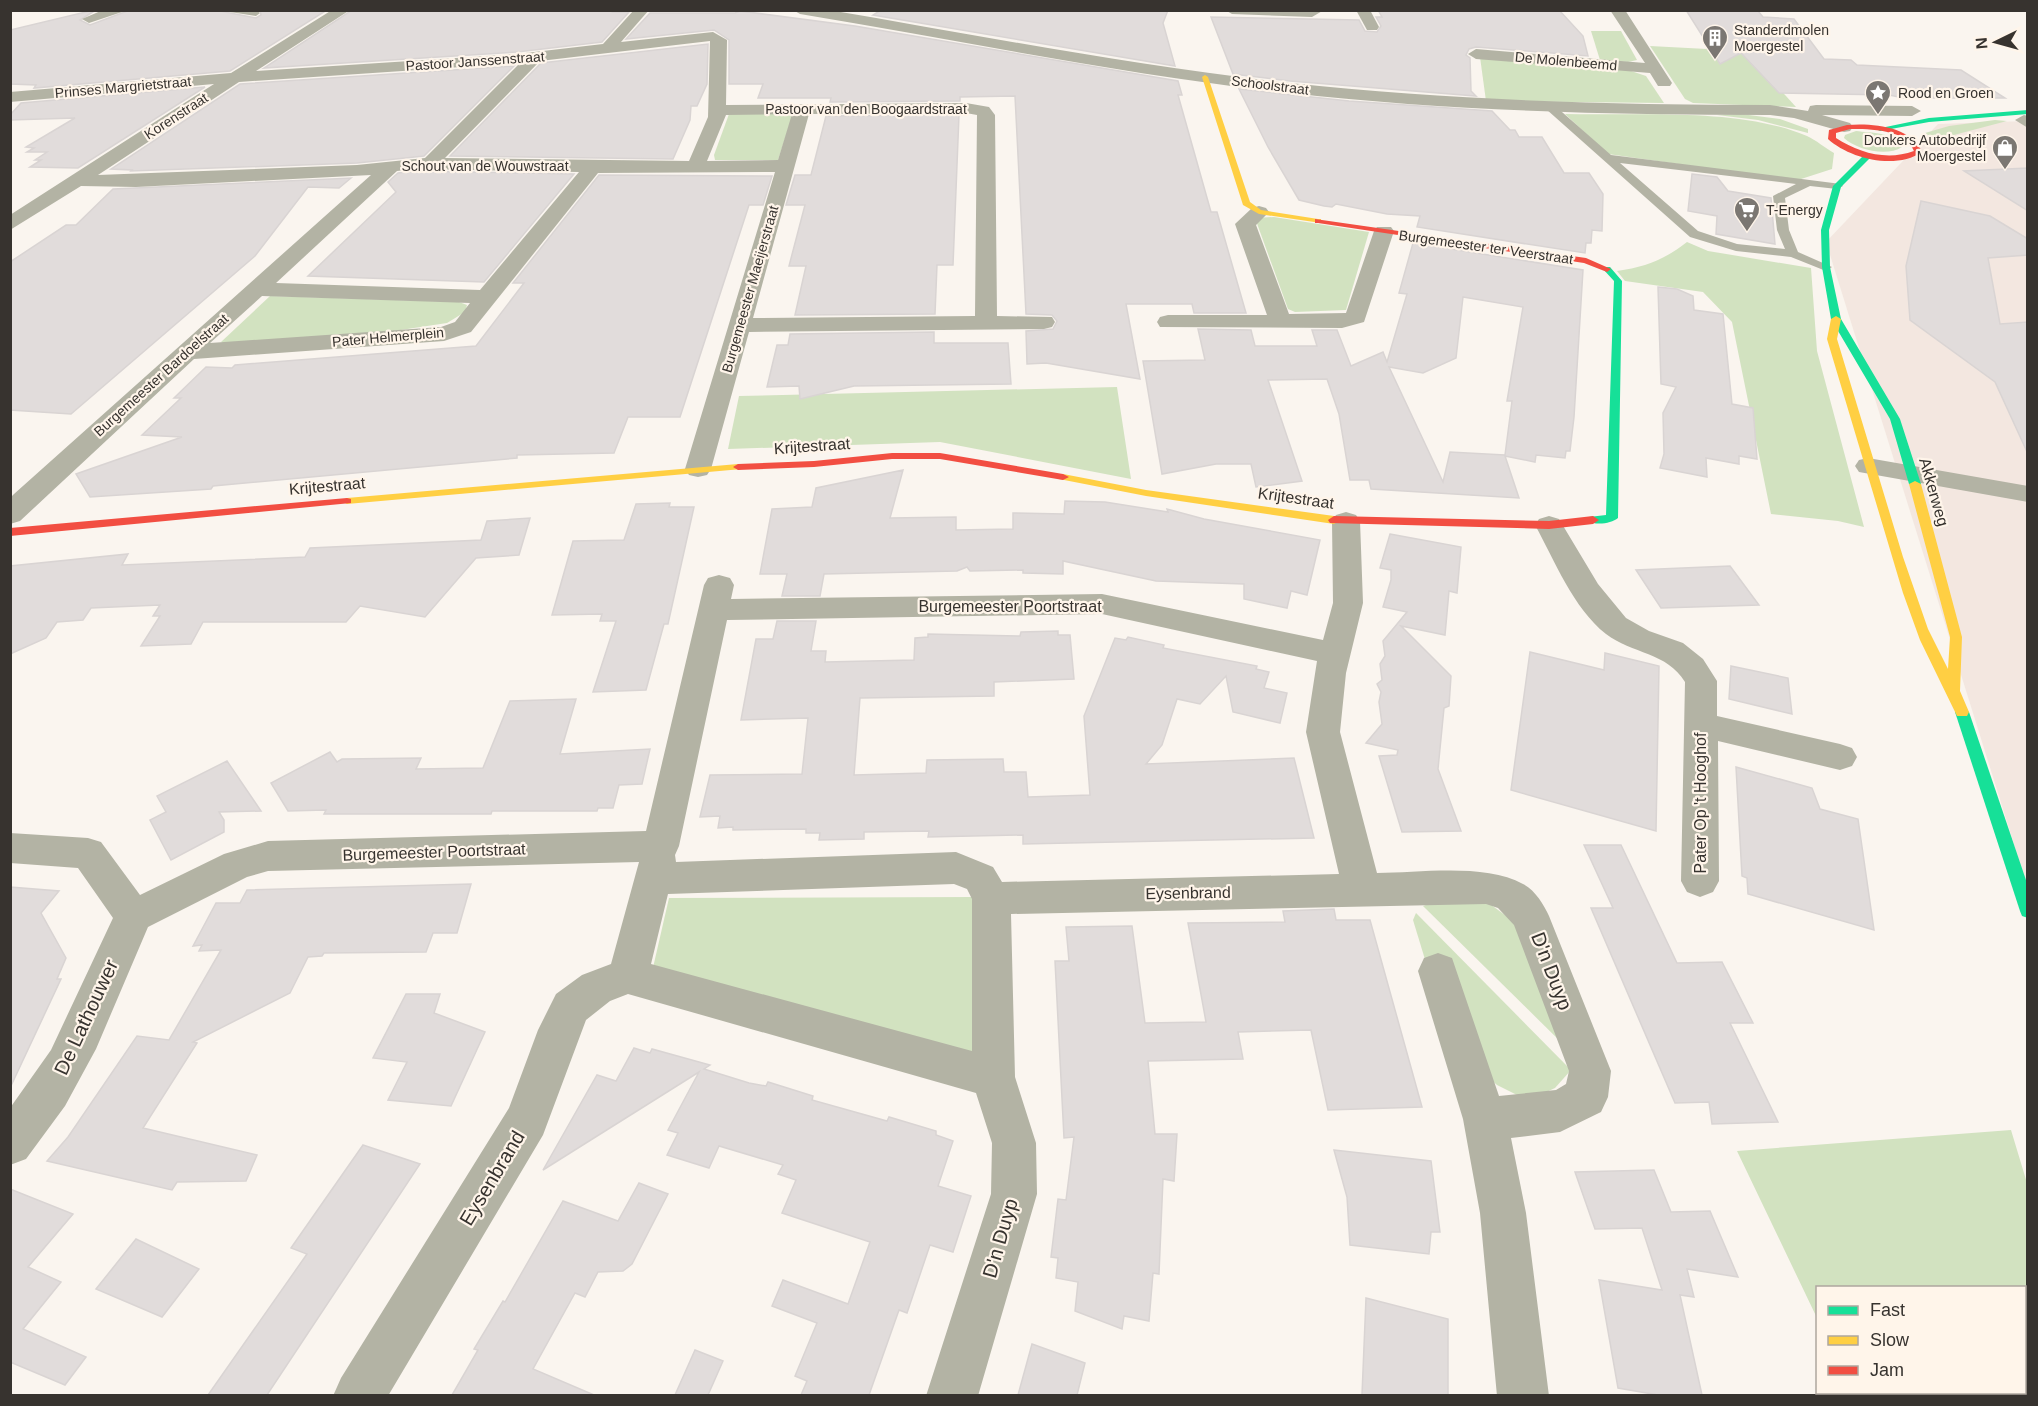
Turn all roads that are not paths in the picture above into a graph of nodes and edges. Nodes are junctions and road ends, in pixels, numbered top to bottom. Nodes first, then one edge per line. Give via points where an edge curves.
1 (121, 10) edge
2 (221, 10) edge
3 (343, 10) edge
4 (642, 10) edge
5 (800, 10) edge
6 (873, 10) edge
7 (1232, 10) edge
8 (1317, 10) edge
9 (1363, 10) edge
10 (1617, 10) edge
11 (256, 13) dead end
12 (919, 16) dead end
13 (88, 19) dead end
14 (858, 19) junction
15 (902, 27) junction
16 (1372, 27) dead end
17 (609, 47) junction
18 (1476, 54) dead end
19 (535, 57) junction
20 (1655, 69) junction
21 (235, 77) junction
22 (1205, 77) junction
23 (10, 97) edge
24 (1550, 107) junction
25 (802, 109) junction
26 (716, 110) junction
27 (1681, 110) junction
28 (1912, 111) dead end
29 (1791, 116) junction
30 (2023, 117) edge
31 (1957, 118) junction
32 (1879, 129) junction
33 (1838, 130) junction
34 (1906, 137) junction
35 (1844, 147) junction
36 (1869, 155) junction
37 (1606, 158) junction
38 (429, 164) junction
39 (392, 166) junction
40 (696, 166) junction
41 (786, 166) junction
42 (593, 167) junction
43 (357, 171) junction
44 (77, 180) junction
45 (1808, 183) junction
46 (1839, 184) junction
47 (1259, 212) junction
48 (10, 224) edge
49 (1384, 231) junction
50 (313, 236) junction
51 (1793, 254) junction
52 (1826, 267) junction
53 (254, 289) junction
54 (486, 297) junction
55 (1836, 319) junction
56 (986, 322) junction
57 (1044, 322) dead end
58 (1168, 322) dead end
59 (1281, 322) junction
60 (739, 325) junction
61 (186, 352) junction
62 (1868, 466) junction
63 (698, 469) junction
64 (1912, 474) junction
65 (2028, 494) edge
66 (10, 515) edge
67 (1612, 518) joint
68 (1346, 521) junction
69 (1549, 525) junction
70 (10, 532) edge
71 (1336, 654) junction
72 (1954, 689) junction
73 (1700, 724) junction
74 (1840, 757) dead end
75 (10, 848) edge
76 (657, 862) junction
77 (1700, 881) dead end
78 (1362, 889) junction
79 (991, 898) junction
80 (2028, 911) edge
81 (133, 916) junction
82 (1438, 970) dead end
83 (628, 976) junction
84 (993, 1077) junction
85 (1485, 1119) junction
86 (10, 1143) edge
87 (359, 1395) edge
88 (952, 1395) edge
89 (1522, 1395) edge

1 - 13 street
2 - 11 lane
3 - 21 street, Korenstraat
4 - 17 street
5 - 14 street, Schoolstraat
6 - 14 street
7 - 8 street
9 - 16 street
10 - 20 street
12 - 15 street
14 - 15 street, Schoolstraat
15 - 22 street, Schoolstraat
17 - 19 street, Pastoor Janssenstraat
17 - 26 street, Pastoor Janssenstraat via 713,36 719,40
18 - 20 street, De Molenbeemd
19 - 21 street, Pastoor Janssenstraat
19 - 38 street
20 - 27 street
21 - 23 street, Prinses Margrietstraat
21 - 44 street, Korenstraat
22 - 24 street, Schoolstraat via 1336,93
22 - 47 street via 1246,203
24 - 27 street, Schoolstraat
24 - 37 lane
25 - 26 street, Pastoor van den Boogaardstraat
25 - 41 street, Burgemeester Maeijerstraat
25 - 56 street, Pastoor van den Boogaardstraat via 983,111
26 - 40 street via 717,117
27 - 29 street, Schoolstraat
28 - 29 street, Schoolstraat via 1817,110
29 - 33 street, Schoolstraat
30 - 31 street
31 - 32 street
31 - 34 street
32 - 33 street
32 - 34 street
33 - 35 street via 1832,139
34 - 36 street via 1918,148 1914,154
35 - 36 street
35 - 46 street, Akkerweg
36 - 46 street
37 - 45 lane
37 - 51 lane via 1694,234 1736,247
38 - 39 street, Schout van de Wouwstraat
38 - 42 street, Schout van de Wouwstraat
39 - 43 street, Schout van de Wouwstraat
39 - 50 street, Burgemeester Bardoelstraat
40 - 41 street, Schout van de Wouwstraat
40 - 42 street, Schout van de Wouwstraat
41 - 60 street, Burgemeester Maeijerstraat
42 - 54 street, Pater Helmerplein
43 - 44 street, Schout van de Wouwstraat
43 - 50 street, Burgemeester Bardoelstraat
44 - 48 street, Korenstraat
45 - 46 lane
45 - 51 lane via 1779,196 1783,230
46 - 52 street, Akkerweg via 1825,230
47 - 49 street, Burgemeester ter Veerstraat
47 - 59 street via 1245,224
49 - 59 street via 1356,317 1342,321
49 - 67 street, Burgemeester ter Veerstraat via 1586,261 1606,268 1618,281
50 - 53 street, Burgemeester Bardoelstraat
51 - 52 lane
52 - 55 street, Akkerweg
53 - 54 street
53 - 61 street, Burgemeester Bardoelstraat
54 - 61 street, Pater Helmerplein via 463,327 444,334
55 - 62 street, Akkerweg via 1832,339
55 - 64 street, Akkerweg via 1895,419
56 - 57 street
56 - 60 street
58 - 59 street
60 - 63 street, Burgemeester Maeijerstraat
61 - 66 street, Burgemeester Bardoelstraat
62 - 64 street
62 - 72 street, Akkerweg via 1923,633
63 - 68 street, Krijtestraat via 940,456 1146,493
63 - 70 street, Krijtestraat
64 - 65 street
64 - 72 street, Akkerweg via 1956,637
67 - 69 street, Krijtestraat
68 - 69 street, Krijtestraat
68 - 71 street via 1348,603
69 - 73 street, Pater Op 't Hooghof via 1602,612 1617,627 1674,650 1692,664 1701,681
71 - 76 street, Burgemeester Poortstraat via 1101,604 717,598
71 - 78 street via 1323,732
72 - 80 street, Akkerweg
73 - 74 street, Pater Op 't Hooghof
73 - 77 street, Pater Op 't Hooghof
75 - 81 street via 88,853
76 - 79 street via 956,868 980,878
76 - 81 street, Burgemeester Poortstraat via 268,856 237,865
76 - 83 street
78 - 79 street, Eysenbrand
78 - 85 street, D'n Duyp via 1486,888 1511,896 1530,916 1590,1071 1586,1097 1560,1111
79 - 84 street, D'n Duyp
81 - 86 street, De Lathouwer via 71,1056 30,1122
82 - 85 street
83 - 84 street
83 - 87 street, Eysenbrand via 596,988 571,1007 527,1120
84 - 88 street, D'n Duyp via 1014,1143 1014,1194
85 - 89 street via 1503,1213

